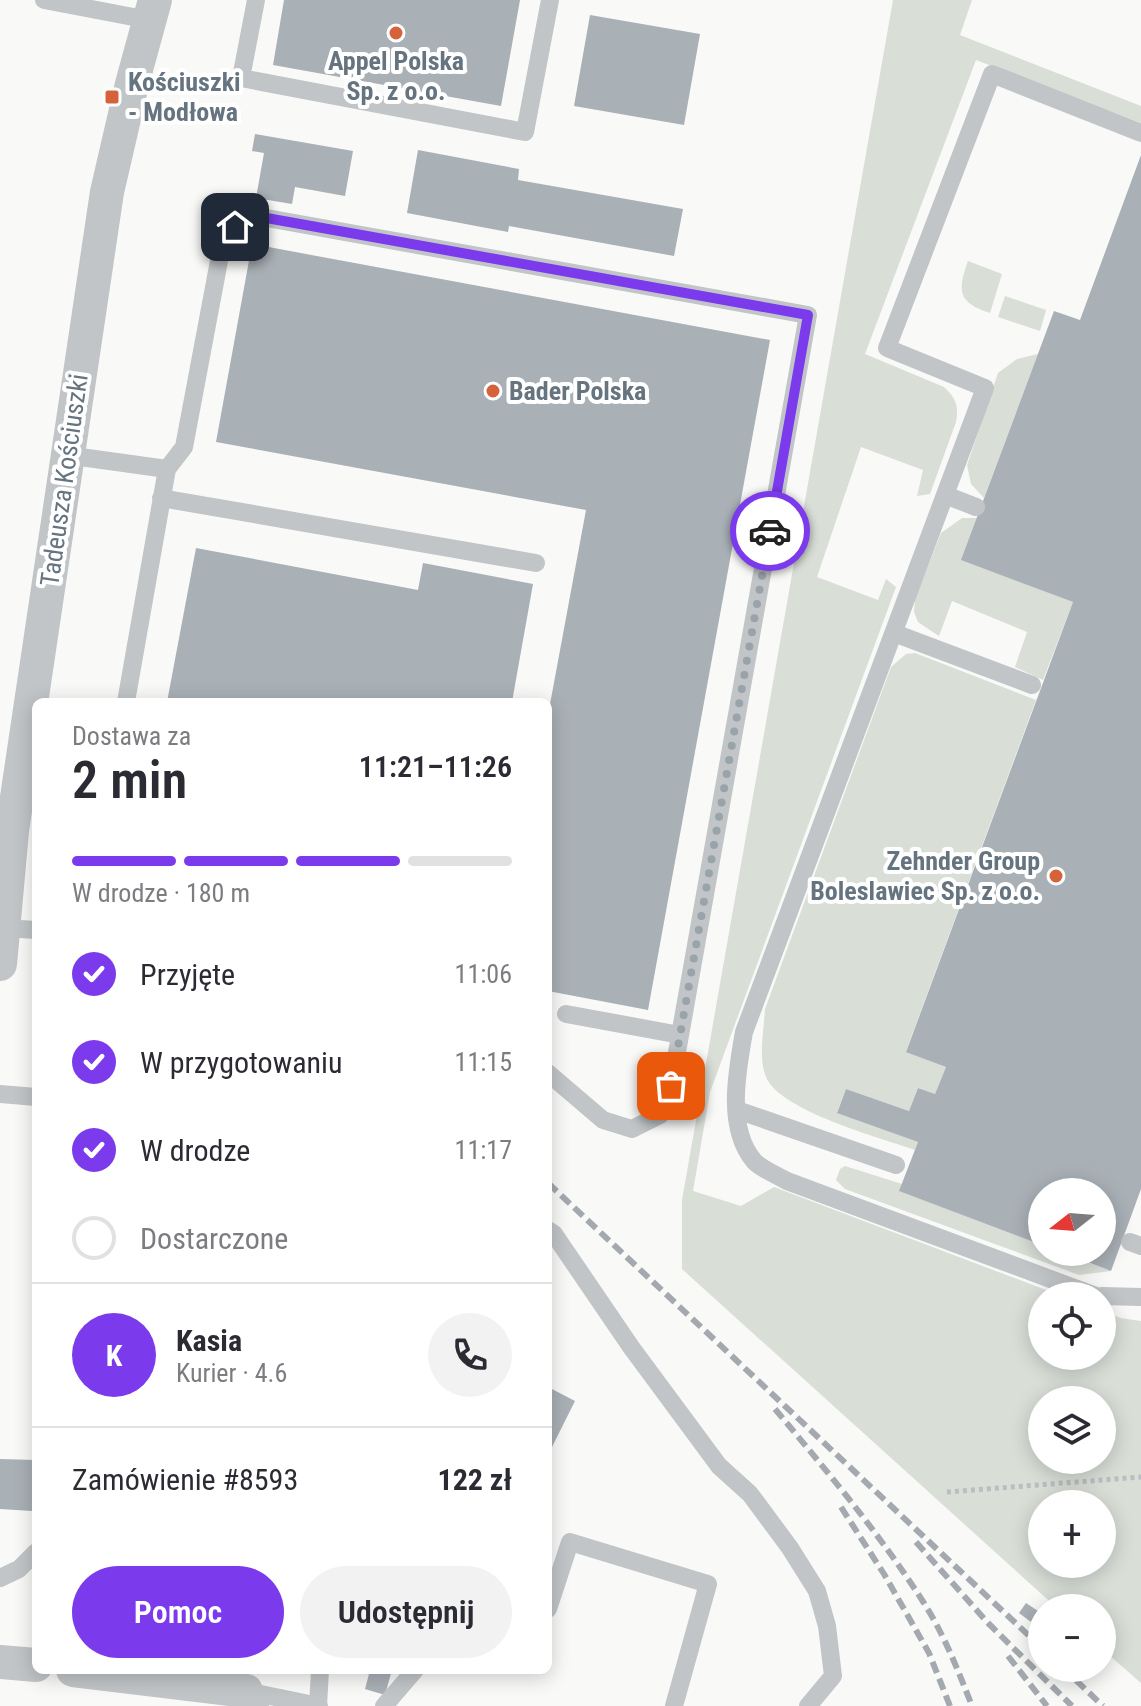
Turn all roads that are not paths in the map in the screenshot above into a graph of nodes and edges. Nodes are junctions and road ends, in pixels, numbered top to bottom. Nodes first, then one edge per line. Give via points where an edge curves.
1 (44, 0) edge
2 (256, 0) edge
3 (550, 0) edge
4 (152, 10) edge
5 (1141, 133) edge
6 (66, 455) junction
7 (167, 469) junction
8 (945, 495) junction
9 (161, 498) junction
10 (976, 507) dead end
11 (536, 563) dead end
12 (894, 633) junction
13 (1032, 685) dead end
14 (127, 698) edge
15 (6, 830) edge
16 (9, 940) edge
17 (566, 1014) dead end
18 (680, 1035) junction
19 (552, 1076) edge
20 (0, 1094) edge
21 (32, 1097) edge
22 (737, 1110) junction
23 (896, 1165) dead end
24 (552, 1234) edge
25 (1061, 1282) edge
26 (1116, 1296) edge
27 (1141, 1297) edge
28 (28, 1569) edge
29 (0, 1578) edge
30 (552, 1597) edge
31 (0, 1662) edge
32 (32, 1665) edge
33 (98, 1674) edge
34 (320, 1674) edge
35 (412, 1674) edge
36 (249, 1698) edge
37 (318, 1706) edge
38 (384, 1706) edge
39 (674, 1706) edge
40 (808, 1706) edge

1 - 4 lane
2 - 3 lane via 241,78 525,132
4 - 6 street, Tadeusza Kościuszki via 107,192
5 - 8 lane via 992,74 887,348 985,388
6 - 7 lane
6 - 15 street, Tadeusza Kościuszki
7 - 9 lane
7 - 18 lane via 184,447 222,245 235,227 261,217 808,315
8 - 10 lane
8 - 12 lane
9 - 11 lane
9 - 14 lane
12 - 13 lane
12 - 22 lane via 744,1032 735,1087
15 - 16 street, Tadeusza Kościuszki
17 - 18 lane
18 - 19 lane via 660,1115 632,1129 603,1120
20 - 21 lane
22 - 23 lane
22 - 25 lane via 739,1130 755,1162 787,1181
24 - 40 lane via 719,1466 750,1494 817,1591 833,1676
26 - 27 lane
28 - 29 lane
30 - 39 lane via 570,1542 708,1584
31 - 32 street
33 - 36 street
34 - 37 lane
35 - 38 lane
36 - 37 lane

